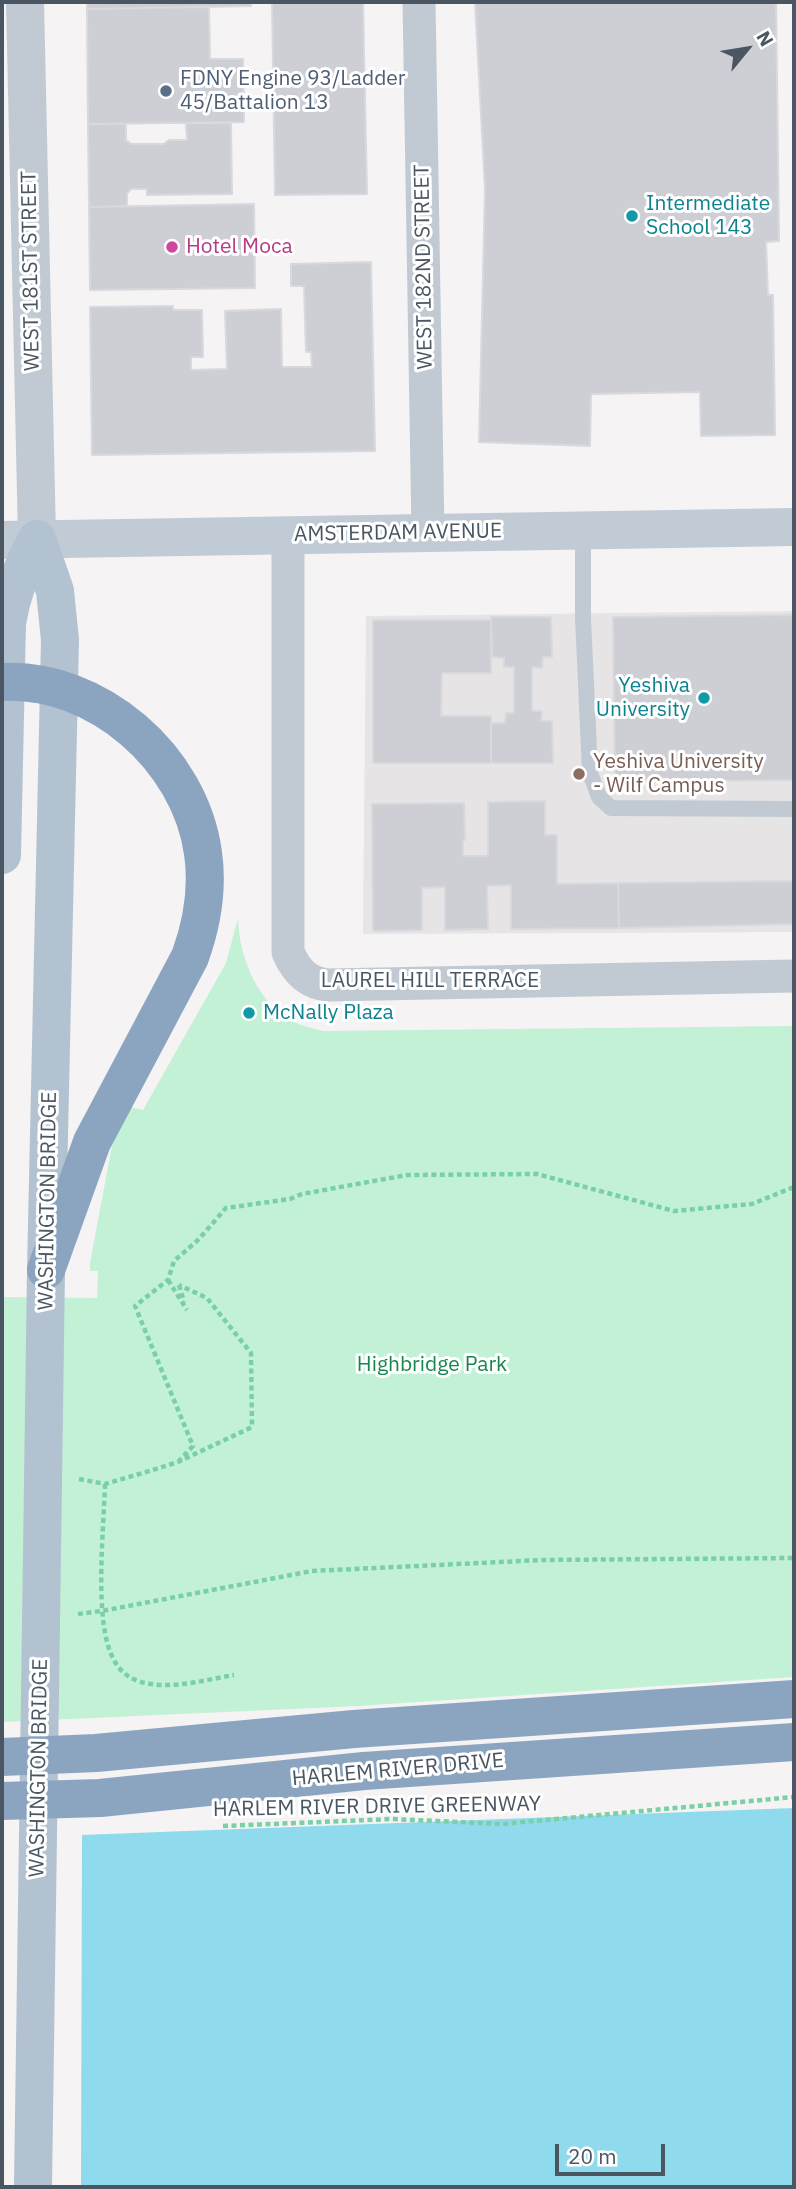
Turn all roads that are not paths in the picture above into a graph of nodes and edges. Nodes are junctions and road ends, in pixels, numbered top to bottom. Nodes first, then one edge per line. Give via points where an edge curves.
1 (25, 2) edge
2 (419, 2) edge
3 (794, 527) edge
4 (583, 530) junction
5 (428, 533) junction
6 (288, 535) junction
7 (20, 540) edge
8 (2, 682) edge
9 (3, 803) edge
10 (794, 808) edge
11 (2, 855) edge
12 (794, 976) edge
13 (46, 1270) junction
14 (794, 1699) edge
15 (794, 1742) edge
16 (2, 1757) edge
17 (2, 1801) edge
18 (33, 2187) edge

1 - 7 street, WEST 181ST STREET
2 - 5 street, WEST 182ND STREET
3 - 4 main road, AMSTERDAM AVENUE
4 - 5 main road, AMSTERDAM AVENUE
4 - 10 lane via 590,773 599,797 611,808
5 - 6 main road, AMSTERDAM AVENUE
6 - 7 main road, AMSTERDAM AVENUE
6 - 12 street, LAUREL HILL TERRACE via 288,952 299,972 317,984 328,985
7 - 9 main road via 27,557 9,608
7 - 13 main road, WASHINGTON BRIDGE via 55,591 60,640
8 - 13 highway via 63,689 127,725 172,774 203,851 204,904 190,957 92,1142
9 - 11 main road
13 - 18 main road, WASHINGTON BRIDGE
14 - 16 highway, HARLEM RIVER DRIVE
15 - 17 highway, HARLEM RIVER DRIVE via 364,1771 100,1798

